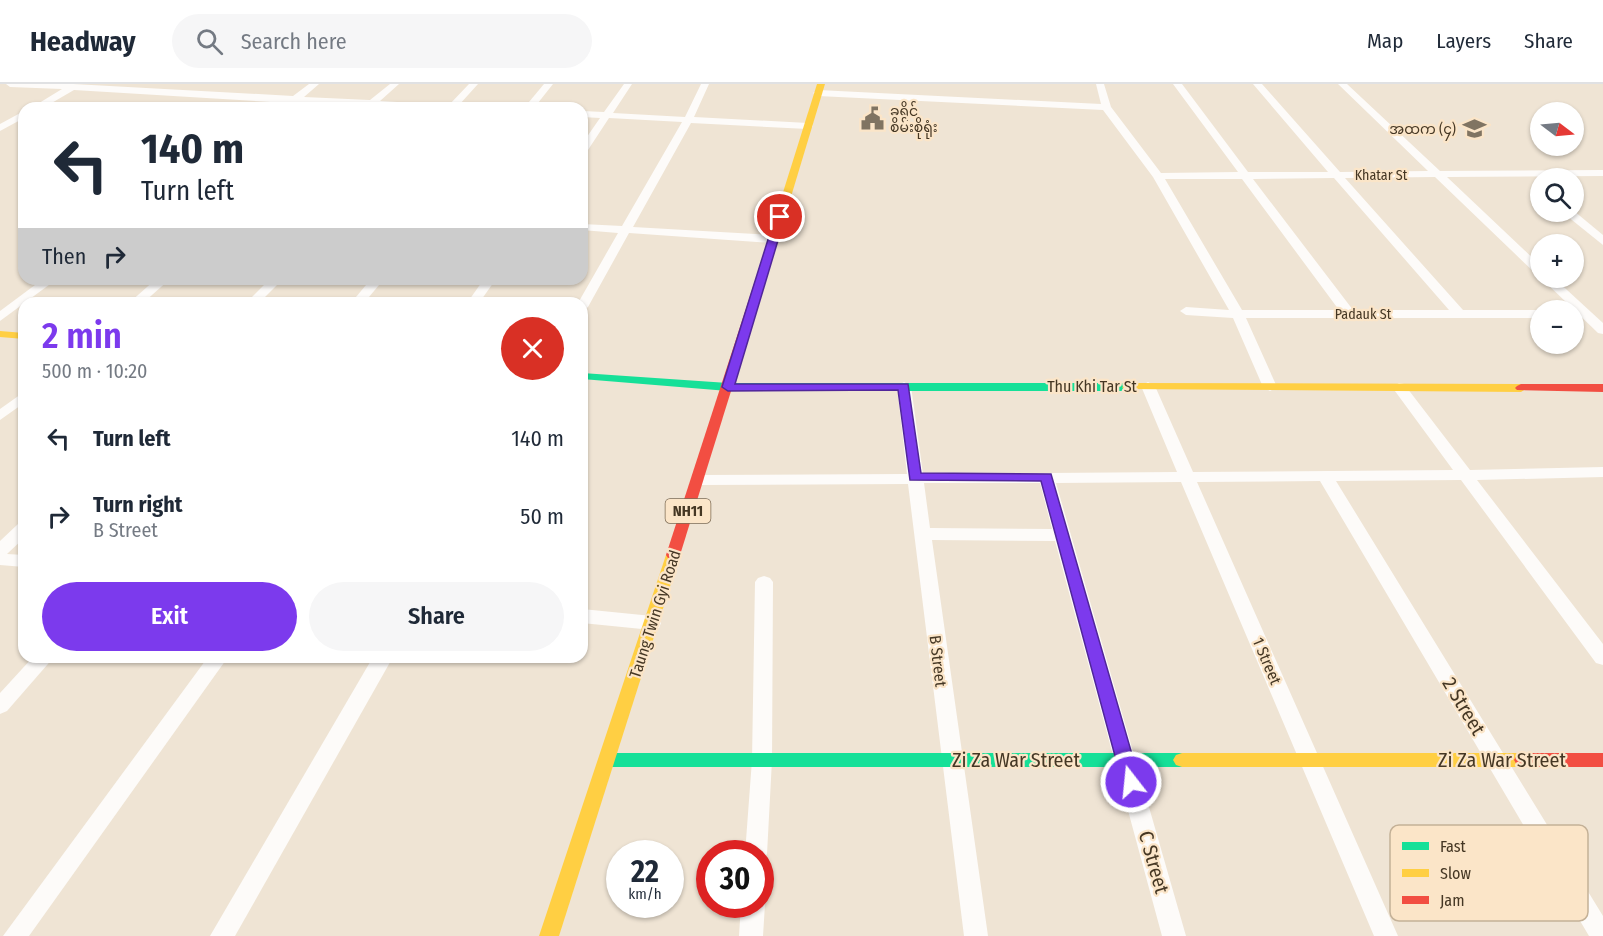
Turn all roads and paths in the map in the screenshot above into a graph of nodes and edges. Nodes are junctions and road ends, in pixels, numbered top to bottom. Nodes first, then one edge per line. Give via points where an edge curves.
1 (10, 84) edge
2 (160, 84) edge
3 (237, 84) edge
4 (315, 84) edge
5 (395, 84) edge
6 (474, 84) edge
7 (549, 84) edge
8 (628, 84) edge
9 (705, 84) edge
10 (1100, 84) edge
11 (1178, 84) edge
12 (1257, 84) edge
13 (1342, 84) edge
14 (76, 86) edge
15 (820, 88) edge
16 (148, 91) junction
17 (221, 95) junction
18 (295, 99) junction
19 (47, 102) edge
20 (291, 102) edge
21 (327, 102) edge
22 (375, 102) edge
23 (457, 102) edge
24 (534, 102) edge
25 (1106, 107) junction
26 (588, 114) edge
27 (608, 116) junction
28 (18, 118) edge
29 (688, 120) junction
30 (808, 126) junction
31 (0, 128) edge
32 (588, 143) edge
33 (1603, 173) edge
34 (1522, 174) junction
35 (1245, 175) junction
36 (1334, 175) junction
37 (1439, 175) junction
38 (1158, 176) junction
39 (1530, 181) edge
40 (1580, 222) edge
41 (588, 227) edge
42 (626, 230) junction
43 (773, 239) junction
44 (1603, 241) edge
45 (1530, 261) edge
46 (43, 285) edge
47 (157, 285) edge
48 (271, 285) edge
49 (373, 285) edge
50 (1556, 288) edge
51 (27, 297) edge
52 (142, 297) edge
53 (258, 297) edge
54 (362, 297) edge
55 (588, 297) edge
56 (1567, 300) edge
57 (18, 304) edge
58 (1186, 311) dead end
59 (1238, 314) junction
60 (1349, 314) junction
61 (1459, 314) junction
62 (1530, 314) edge
63 (1584, 314) edge
64 (1603, 314) edge
65 (0, 317) edge
66 (1584, 317) edge
67 (1603, 330) edge
68 (0, 334) edge
69 (18, 336) edge
70 (588, 376) edge
71 (904, 386) junction
72 (1148, 386) junction
73 (728, 387) junction
74 (1270, 387) junction
75 (1399, 387) junction
76 (1603, 388) edge
77 (18, 401) edge
78 (0, 416) edge
79 (1603, 472) edge
80 (1466, 475) junction
81 (1187, 476) junction
82 (1325, 476) junction
83 (915, 477) junction
84 (1046, 477) junction
85 (698, 480) junction
86 (18, 534) edge
87 (922, 534) junction
88 (1063, 535) junction
89 (0, 551) edge
90 (0, 559) edge
91 (18, 560) edge
92 (764, 582) dead end
93 (588, 617) edge
94 (652, 623) junction
95 (1603, 658) edge
96 (39, 663) edge
97 (214, 663) edge
98 (380, 663) edge
99 (0, 706) edge
100 (608, 760) junction
101 (762, 760) junction
102 (951, 760) junction
103 (1125, 760) junction
104 (1310, 760) junction
105 (1497, 760) junction
106 (1603, 760) edge
107 (1536, 825) edge
108 (757, 840) edge
109 (1588, 913) edge
110 (752, 918) edge
111 (15, 936) edge
112 (222, 936) edge
113 (549, 936) edge
114 (751, 936) edge
115 (976, 936) edge
116 (1174, 936) edge
117 (1386, 936) edge
118 (1602, 936) edge

1 - 14 street
2 - 16 street
3 - 17 street
4 - 18 street
5 - 22 street
6 - 23 street
7 - 24 street
8 - 27 street
9 - 29 street
10 - 25 street
11 - 35 street
12 - 36 street
13 - 37 street
14 - 16 street
14 - 19 street
15 - 25 street
15 - 30 main road, Taung Twin Gyi Road / NH11
16 - 17 street
17 - 18 street
18 - 20 street
18 - 21 street
25 - 38 street
26 - 27 street
27 - 29 street
27 - 32 street
28 - 31 street
29 - 30 street
29 - 42 street
30 - 43 main road, Taung Twin Gyi Road / NH11
33 - 34 street, Khatar St
34 - 37 street, Khatar St
34 - 39 street
35 - 36 street, Khatar St
35 - 38 street, Khatar St
35 - 60 street
36 - 37 street, Khatar St
36 - 61 street
37 - 45 street
38 - 59 street
40 - 44 street
41 - 42 street
42 - 43 street
42 - 55 street
43 - 73 main road, Taung Twin Gyi Road / NH11
46 - 51 street
47 - 52 street
48 - 53 street
49 - 54 street
50 - 56 street
57 - 65 street
58 - 59 street, Padauk St
59 - 60 street, Padauk St
59 - 74 street
60 - 61 street, Padauk St
61 - 62 street, Padauk St
63 - 64 street
66 - 67 street
68 - 69 main road
70 - 73 main road, Thu Khi Tar St
71 - 72 main road, Thu Khi Tar St
71 - 73 main road, Thu Khi Tar St
71 - 83 street, B Street
72 - 74 main road, Thu Khi Tar St
72 - 81 street, 1 Street
73 - 85 main road, Taung Twin Gyi Road / NH11
74 - 75 main road, Thu Khi Tar St
75 - 76 main road, Thu Khi Tar St
75 - 80 street
77 - 78 street
79 - 80 street
80 - 82 street
80 - 95 street
81 - 82 street
81 - 84 street
81 - 104 street, 1 Street
82 - 105 street, 2 Street
83 - 84 street
83 - 85 street
83 - 87 street, B Street
84 - 88 street, C Street
85 - 94 main road, Taung Twin Gyi Road / NH11
86 - 89 street
87 - 88 street
87 - 102 street, B Street
88 - 103 street, C Street
90 - 91 street
92 - 101 street
93 - 94 street
94 - 100 main road, Taung Twin Gyi Road / NH11
96 - 99 street
97 - 111 street
98 - 112 street
100 - 101 main road, Zi Za War Street
100 - 113 main road, Taung Twin Gyi Road / NH11
101 - 102 main road, Zi Za War Street
101 - 108 street
102 - 103 main road, Zi Za War Street
102 - 115 street, B Street
103 - 104 main road, Zi Za War Street
103 - 116 street, C Street
104 - 105 main road, Zi Za War Street
104 - 117 street, 1 Street
105 - 106 main road, Zi Za War Street
105 - 107 street, 2 Street
109 - 118 street, 2 Street
110 - 114 street

